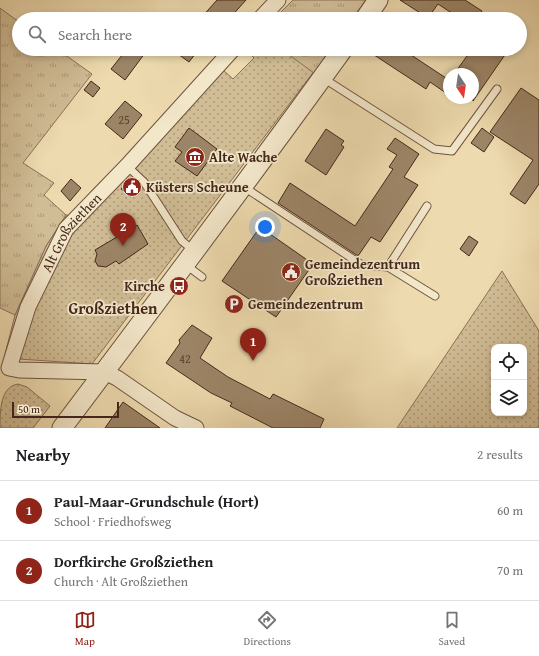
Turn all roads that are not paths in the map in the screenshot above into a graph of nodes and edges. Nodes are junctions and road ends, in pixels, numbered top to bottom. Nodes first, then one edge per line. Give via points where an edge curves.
1 (278, 0) edge
2 (378, 0) edge
3 (267, 12) edge
4 (370, 12) edge
5 (226, 56) edge
6 (338, 56) edge
7 (323, 78) junction
8 (497, 89) dead end
9 (127, 166) junction
10 (244, 187) junction
11 (427, 206) dead end
12 (189, 257) junction
13 (388, 267) junction
14 (202, 277) dead end
15 (435, 296) dead end
16 (104, 372) junction
17 (62, 428) edge
18 (196, 428) edge

1 - 3 street
2 - 4 street
5 - 9 street, Alt Großziethen
6 - 7 street
7 - 8 lane via 434,149 452,151
7 - 10 street
9 - 12 lane via 144,182 182,241
9 - 16 street, Alt Großziethen via 66,230 28,307 9,368
10 - 12 street
10 - 13 lane via 362,265
11 - 13 lane
12 - 14 lane
12 - 16 street
13 - 15 lane
16 - 17 street
16 - 18 street via 117,378 175,418

